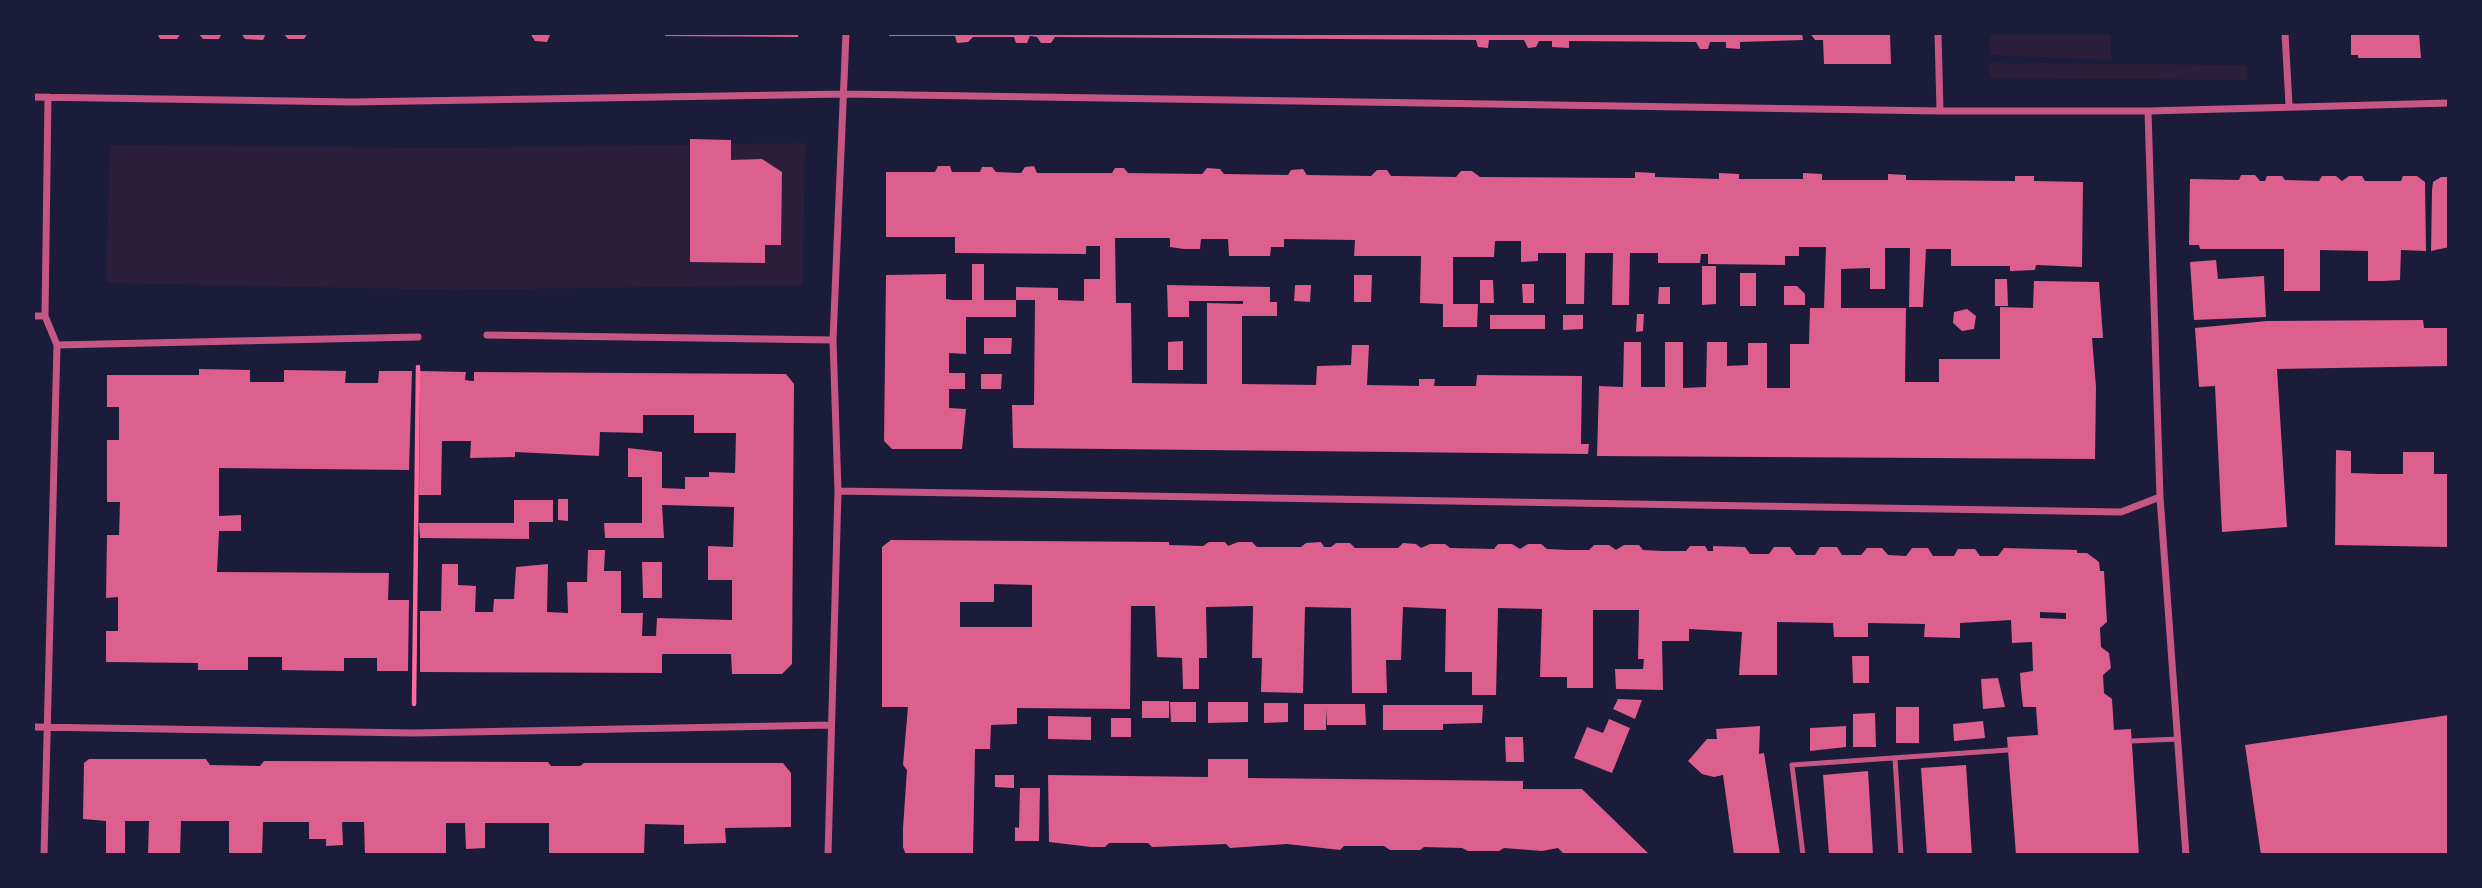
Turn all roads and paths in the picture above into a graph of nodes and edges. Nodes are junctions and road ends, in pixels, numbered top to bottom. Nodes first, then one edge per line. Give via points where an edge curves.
1 (846, 33) edge
2 (1938, 33) edge
3 (2286, 33) edge
4 (845, 94) junction
5 (33, 97) edge
6 (48, 97) junction
7 (2449, 103) edge
8 (2289, 105) junction
9 (1941, 111) junction
10 (2148, 111) junction
11 (33, 316) edge
12 (46, 316) junction
13 (487, 335) dead end
14 (418, 337) joint
15 (833, 340) junction
16 (57, 345) junction
17 (838, 491) junction
18 (2160, 498) junction
19 (831, 725) junction
20 (33, 727) edge
21 (45, 727) junction
22 (414, 733) junction
23 (2178, 738) junction
24 (2132, 741) dead end
25 (2008, 750) dead end
26 (1895, 758) junction
27 (44, 855) edge
28 (828, 855) edge
29 (1803, 855) edge
30 (1901, 855) edge
31 (2186, 855) edge

1 - 4 street
2 - 9 street
3 - 8 street
4 - 6 street via 352,102
4 - 9 street
4 - 15 street
5 - 6 street
6 - 12 street
7 - 8 street
8 - 10 street
9 - 10 street
10 - 18 street
11 - 12 street
12 - 16 street
13 - 15 street
14 - 16 street
14 - 22 path
15 - 17 street
16 - 21 street
17 - 18 street via 2121,512
17 - 19 street
18 - 23 street
19 - 22 street
19 - 28 street
20 - 21 street
21 - 22 street
21 - 27 street
23 - 24 lane
23 - 31 street
25 - 26 lane
26 - 29 lane via 1792,765
26 - 30 lane

